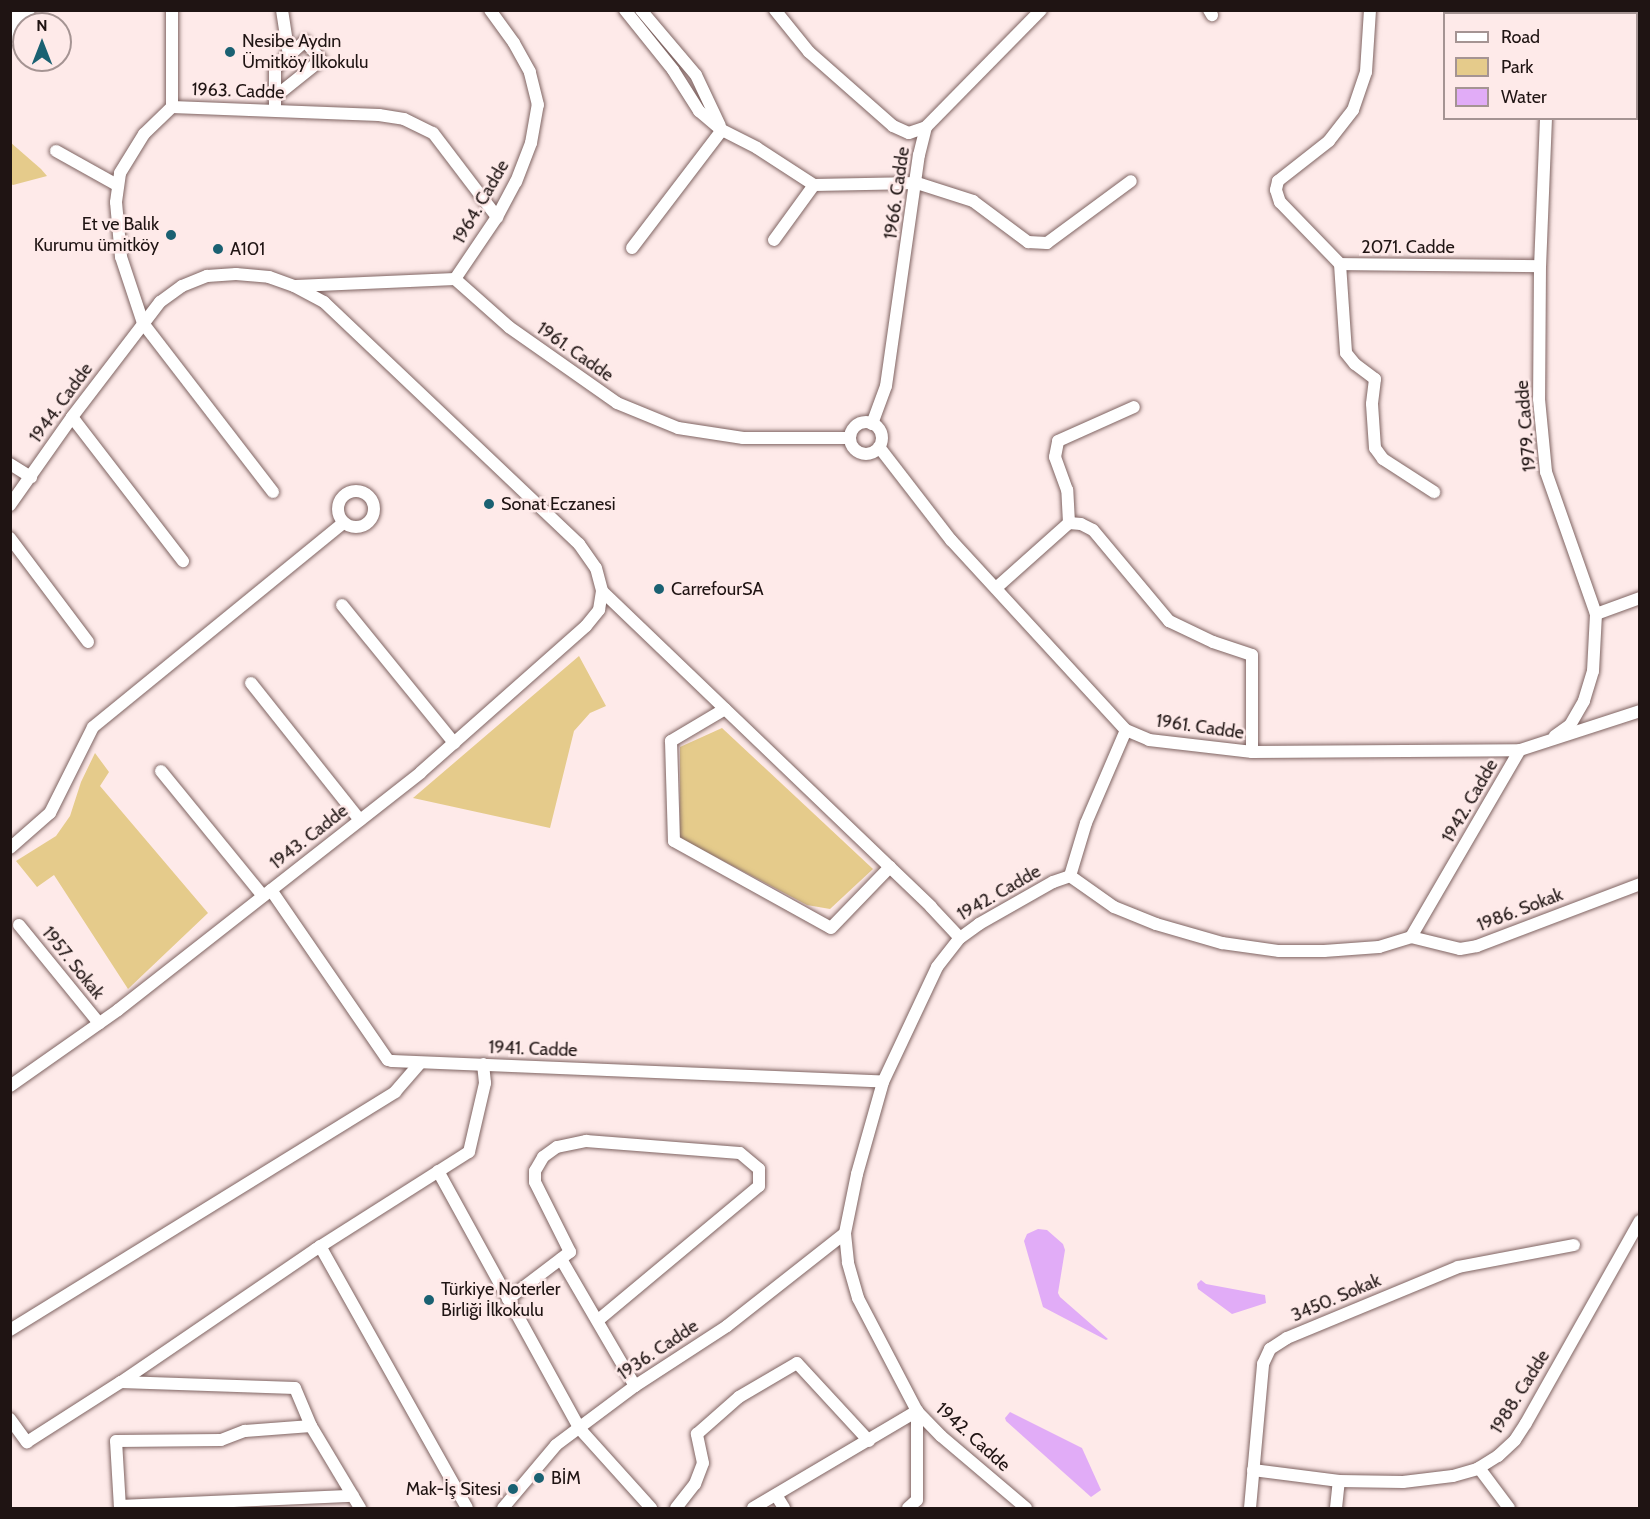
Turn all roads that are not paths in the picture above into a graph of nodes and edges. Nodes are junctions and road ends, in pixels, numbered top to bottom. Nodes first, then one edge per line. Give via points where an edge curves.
1 (25, 10) edge
2 (172, 10) edge
3 (282, 10) edge
4 (490, 10) edge
5 (625, 10) edge
6 (641, 10) edge
7 (775, 10) edge
8 (1041, 10) edge
9 (1370, 10) edge
10 (10, 35) edge
11 (289, 56) junction
12 (276, 96) junction
13 (172, 107) junction
14 (275, 110) junction
15 (1545, 120) edge
16 (926, 127) junction
17 (722, 130) junction
18 (56, 151) dead end
19 (1131, 181) dead end
20 (916, 183) junction
21 (117, 185) junction
22 (814, 185) junction
23 (497, 217) junction
24 (774, 240) dead end
25 (632, 248) dead end
26 (1340, 264) junction
27 (1540, 266) junction
28 (455, 279) junction
29 (294, 286) junction
30 (143, 323) junction
31 (1134, 407) dead end
32 (72, 417) junction
33 (872, 424) junction
34 (850, 438) junction
35 (879, 447) junction
36 (10, 464) edge
37 (31, 477) junction
38 (273, 492) dead end
39 (1434, 492) dead end
40 (10, 506) edge
41 (344, 523) dead end
42 (1069, 523) junction
43 (10, 538) edge
44 (183, 561) dead end
45 (996, 588) junction
46 (602, 591) junction
47 (1640, 598) edge
48 (342, 605) dead end
49 (1596, 614) junction
50 (88, 642) dead end
51 (251, 683) dead end
52 (725, 709) junction
53 (1640, 711) edge
54 (1126, 730) junction
55 (1547, 742) junction
56 (454, 743) junction
57 (1520, 750) junction
58 (1251, 752) junction
59 (161, 771) dead end
60 (360, 820) junction
61 (10, 848) edge
62 (890, 867) junction
63 (1070, 876) junction
64 (1640, 884) edge
65 (267, 893) junction
66 (19, 925) dead end
67 (1411, 937) junction
68 (960, 938) junction
69 (99, 1023) junction
70 (420, 1063) junction
71 (483, 1064) junction
72 (883, 1082) junction
73 (10, 1086) edge
74 (438, 1171) junction
75 (1640, 1221) edge
76 (844, 1233) junction
77 (1574, 1245) dead end
78 (320, 1246) junction
79 (561, 1259) junction
80 (508, 1299) junction
81 (598, 1320) junction
82 (10, 1330) edge
83 (121, 1382) junction
84 (634, 1386) junction
85 (917, 1411) junction
86 (10, 1419) edge
87 (311, 1426) junction
88 (579, 1428) junction
89 (869, 1441) junction
90 (1479, 1468) junction
91 (1254, 1470) junction
92 (1339, 1481) junction
93 (776, 1495) junction
94 (353, 1496) junction
95 (916, 1506) edge
96 (120, 1507) edge
97 (360, 1509) edge
98 (467, 1509) edge
99 (503, 1509) edge
100 (651, 1509) edge
101 (676, 1509) edge
102 (753, 1509) edge
103 (784, 1509) edge
104 (1026, 1509) edge
105 (1250, 1509) edge
106 (1336, 1509) edge
107 (1509, 1509) edge

1 - 10 main road
2 - 13 street
3 - 11 street
4 - 23 street, 1964. Cadde via 530,72 538,105 524,163
5 - 17 street via 673,70 699,111
6 - 17 street via 696,75
7 - 16 street via 809,52 893,126 909,133
8 - 16 street, 1966. Cadde
9 - 26 street, 2071. Cadde via 1366,72 1353,110 1329,141 1278,181 1276,190 1285,209
11 - 12 street via 275,68
11 - 12 street via 305,41 321,60
12 - 14 street
13 - 14 street, 1963. Cadde
13 - 21 street, 1963. Cadde via 129,155
14 - 23 street, 1963. Cadde via 391,116 419,124 445,146
15 - 27 street, 1979. Cadde
16 - 20 street, 1966. Cadde
17 - 22 street via 758,148
17 - 25 street
18 - 21 street
19 - 20 street via 1047,243 1028,242 974,201
20 - 22 street
20 - 33 street, 1966. Cadde via 886,386
21 - 30 street, 1963. Cadde via 121,257
22 - 24 street
23 - 28 street, 1964. Cadde
26 - 27 street, 2071. Cadde
26 - 39 street via 1346,353 1375,379 1375,448 1383,459
27 - 49 street, 1979. Cadde via 1539,399 1546,472
28 - 29 street
28 - 34 street, 1961. Cadde via 508,327 617,403 678,428 743,438
29 - 30 street, 1944. Cadde via 269,277 207,276 182,286 160,302
29 - 46 street via 324,302 579,544 596,568
30 - 32 street, 1944. Cadde
30 - 38 street, 1963. Cadde
31 - 42 street via 1058,441 1055,458 1067,490
32 - 37 street, 1944. Cadde
32 - 44 street
33 - 34 street via 857,425
33 - 35 street via 880,431
34 - 35 street via 853,448 861,454
35 - 45 street, 1961. Cadde via 951,540
36 - 37 street
37 - 40 street, 1944. Cadde
41 - 61 street via 93,727 50,813
42 - 45 street
42 - 58 street via 1093,530 1169,621 1251,655
43 - 50 street
45 - 54 street, 1961. Cadde
46 - 52 street
46 - 56 street, 1943. Cadde via 598,610 586,626
47 - 49 street
48 - 56 street
49 - 55 street, 1979. Cadde via 1593,671 1584,701 1570,725
51 - 60 street
52 - 62 street
52 - 62 street via 671,741 674,841 831,928
53 - 55 street, 1961. Cadde
54 - 58 street, 1961. Cadde via 1149,740
54 - 63 street via 1086,823
55 - 57 street, 1961. Cadde
56 - 60 street, 1943. Cadde
57 - 58 street, 1961. Cadde
57 - 67 street, 1942. Cadde
59 - 65 street
60 - 65 street, 1943. Cadde
62 - 68 street
63 - 67 street, 1942. Cadde via 1114,907 1222,943 1278,951 1324,951 1379,948
63 - 68 street, 1942. Cadde via 1003,909
64 - 67 street, 1986. Sokak via 1477,946 1460,949
65 - 69 street, 1943. Cadde
65 - 70 street, 1941. Cadde via 388,1060
66 - 69 street, 1957. Sokak
68 - 72 street, 1942. Cadde via 937,967
69 - 73 street, 1943. Cadde
70 - 71 street, 1941. Cadde
70 - 82 street via 395,1092
71 - 72 street, 1941. Cadde
71 - 74 street via 485,1083 469,1152
72 - 76 street, 1942. Cadde
74 - 78 street
74 - 80 street
75 - 90 street, 1988. Cadde via 1515,1440
76 - 84 street, 1936. Cadde via 727,1326
76 - 85 street, 1942. Cadde via 858,1298
77 - 91 street, 3450. Sokak via 1458,1267 1278,1343 1263,1364
78 - 83 street
78 - 98 street
79 - 80 street
79 - 81 street
79 - 81 street via 570,1252 535,1182 535,1171 543,1157 557,1147 586,1142 740,1153 759,1170 759,1186
80 - 88 street
81 - 84 street
83 - 86 street via 27,1442
83 - 87 street via 295,1388
84 - 88 street, 1936. Cadde
85 - 89 street
85 - 95 street
85 - 104 street, 1942. Cadde
87 - 94 street
87 - 96 street via 245,1431 221,1440 116,1441
88 - 99 street, 1936. Cadde via 556,1445
88 - 100 street
89 - 93 street
89 - 101 street via 797,1362 739,1397 697,1434 703,1463 695,1484
90 - 92 street, 1988. Cadde via 1428,1481
90 - 107 street
91 - 92 street, 1988. Cadde
91 - 105 street, 3450. Sokak
92 - 106 street
93 - 102 street
93 - 103 street
94 - 96 street
94 - 97 street

